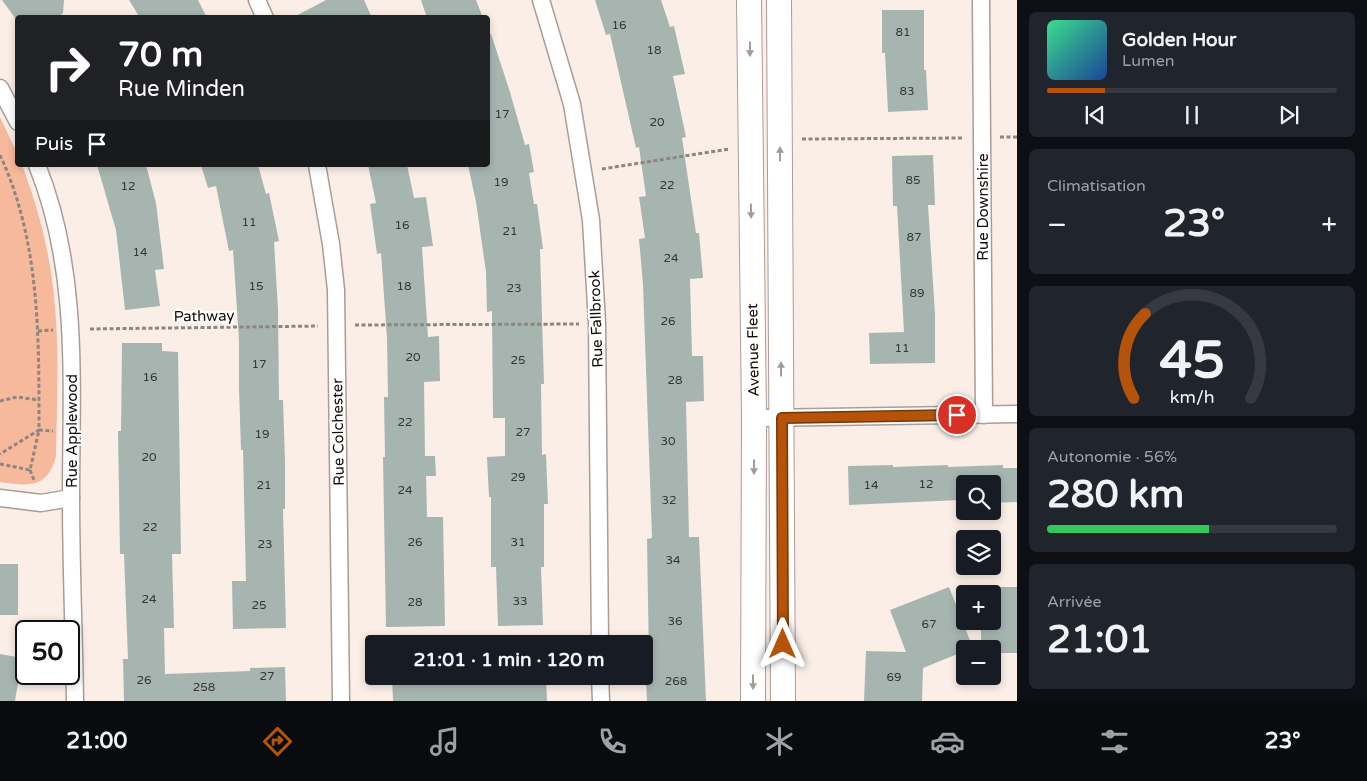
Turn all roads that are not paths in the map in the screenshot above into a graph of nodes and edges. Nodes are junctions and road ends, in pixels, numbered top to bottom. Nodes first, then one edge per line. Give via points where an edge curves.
1 (257, 0) edge
2 (540, 0) edge
3 (749, 0) edge
4 (779, 0) edge
5 (981, 0) edge
6 (264, 15) edge
7 (0, 88) edge
8 (15, 116) edge
9 (38, 167) edge
10 (317, 167) edge
11 (1017, 414) edge
12 (984, 415) junction
13 (754, 418) junction
14 (782, 418) junction
15 (0, 498) edge
16 (71, 498) junction
17 (600, 635) edge
18 (600, 685) edge
19 (75, 701) edge
20 (341, 701) edge
21 (601, 701) edge
22 (753, 701) edge
23 (783, 701) edge

1 - 6 street
2 - 17 street, Rue Fallbrook via 572,104 591,220 597,323
3 -> 13 main road, Avenue Fleet
14 -> 4 main road, Avenue Fleet
5 - 12 street, Rue Downshire
7 - 8 street
9 - 16 street, Rue Applewood via 50,200 71,321
10 - 20 street, Rue Colchester via 332,244 336,290
11 - 12 street
12 - 14 street
13 - 14 street
13 -> 22 main road, Avenue Fleet
14 - 23 main road, Avenue Fleet
15 - 16 street via 41,503
16 - 19 street, Rue Applewood
18 - 21 street

